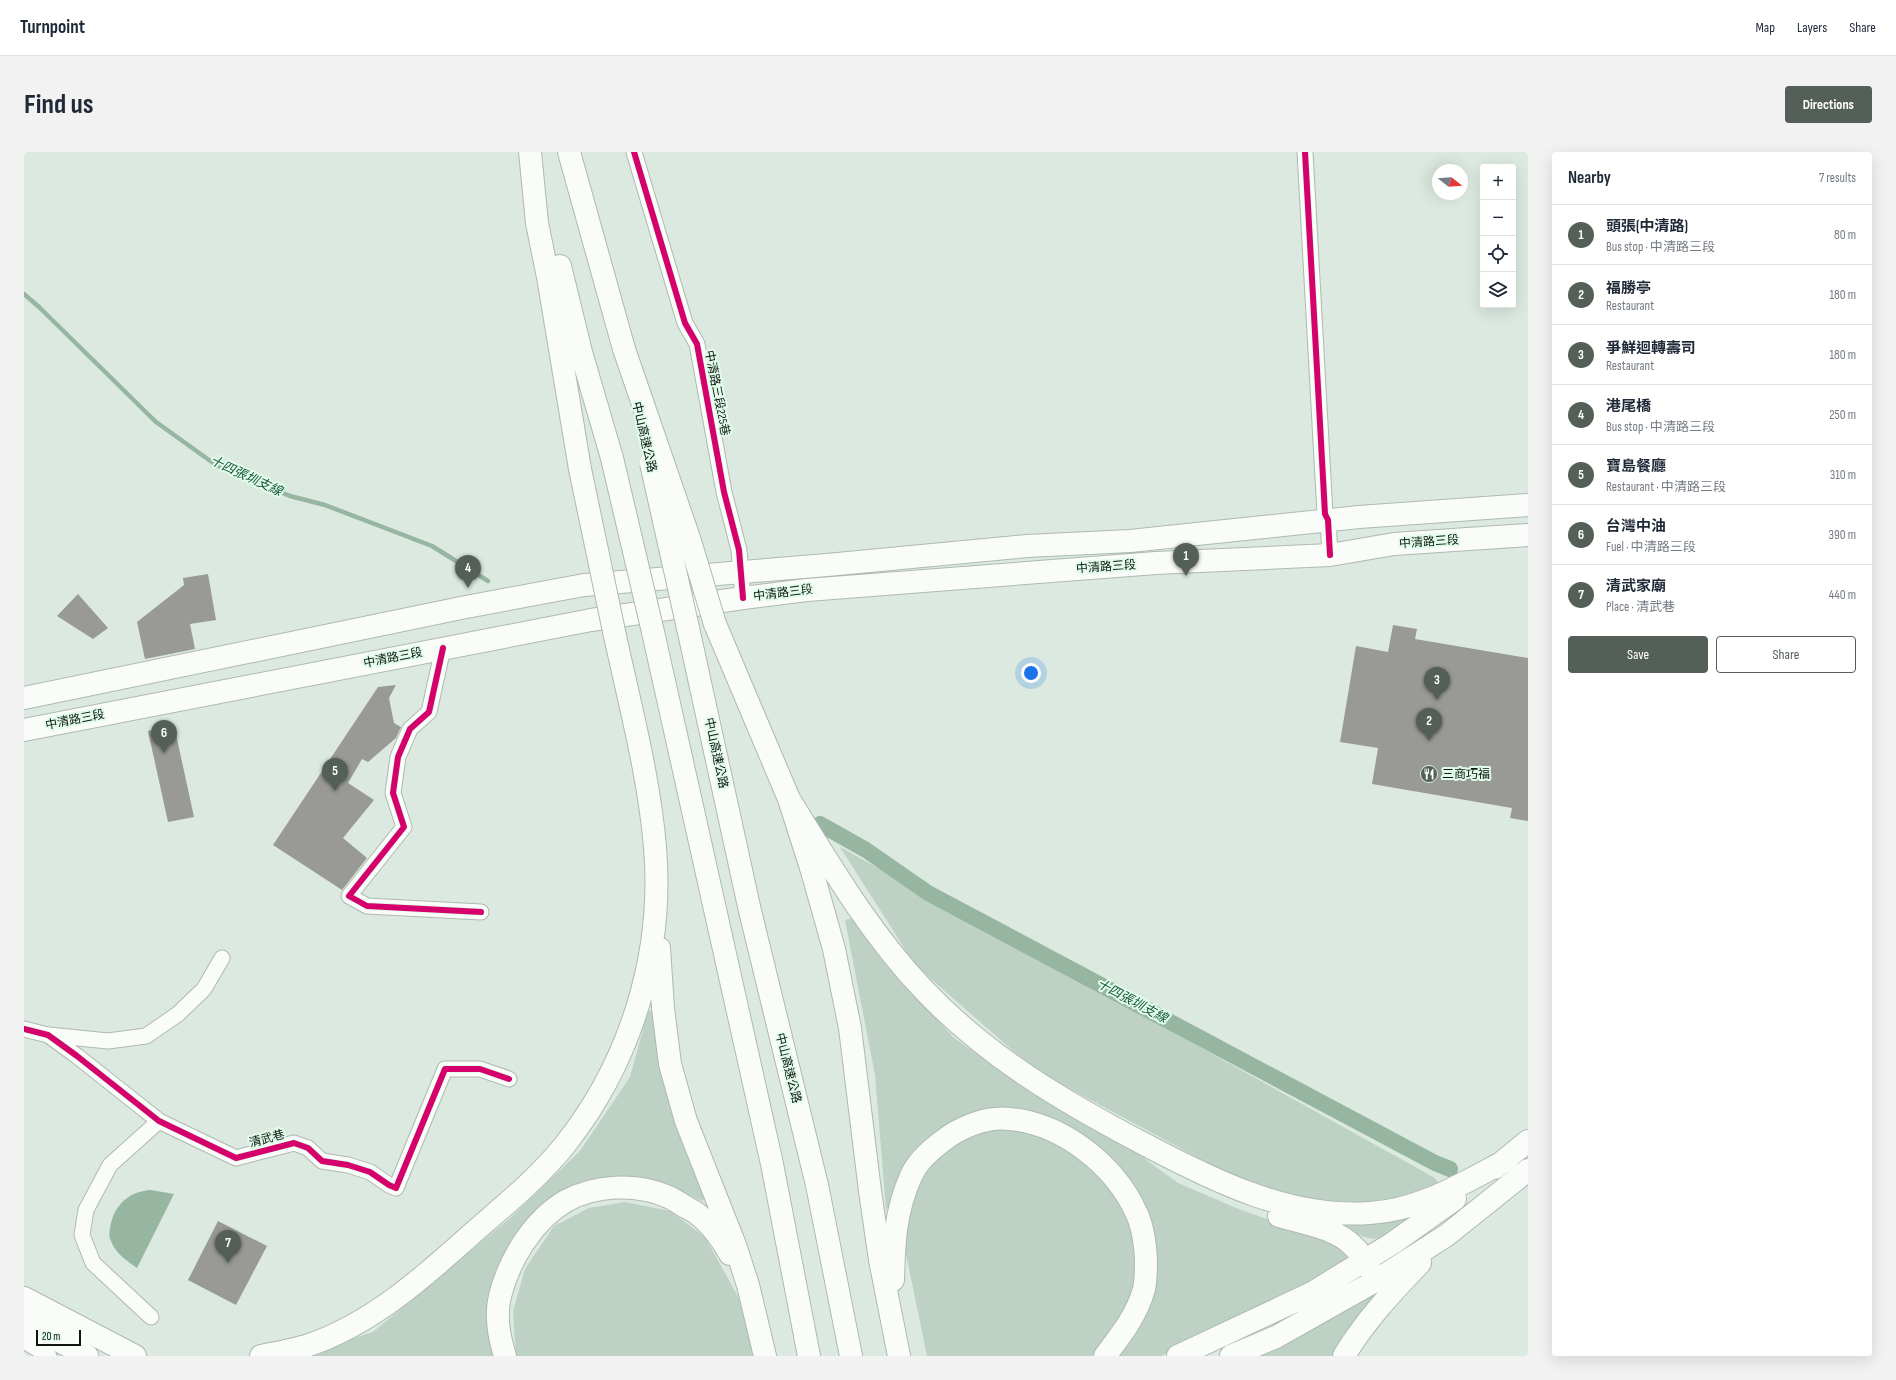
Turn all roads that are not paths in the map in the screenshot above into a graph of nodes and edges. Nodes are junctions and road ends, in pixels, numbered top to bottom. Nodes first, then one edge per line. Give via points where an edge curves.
1 (531, 152) edge
2 (569, 152) edge
3 (634, 152) edge
4 (1305, 152) edge
5 (624, 349) junction
6 (1528, 505) edge
7 (1328, 520) junction
8 (1528, 535) edge
9 (1330, 554) junction
10 (741, 572) junction
11 (743, 598) junction
12 (443, 648) junction
13 (24, 698) edge
14 (24, 730) edge
15 (789, 799) junction
16 (655, 901) junction
17 (481, 912) dead end
18 (222, 958) dead end
19 (24, 1029) edge
20 (48, 1035) junction
21 (509, 1079) dead end
22 (159, 1121) junction
23 (1128, 1136) junction
24 (1528, 1141) edge
25 (1506, 1160) junction
26 (1528, 1170) edge
27 (1447, 1235) junction
28 (1365, 1261) junction
29 (1377, 1280) junction
30 (748, 1285) junction
31 (24, 1298) edge
32 (151, 1317) dead end
33 (893, 1321) junction
34 (24, 1322) edge
35 (24, 1341) edge
36 (49, 1356) edge
37 (86, 1356) edge
38 (135, 1356) edge
39 (261, 1356) edge
40 (505, 1356) edge
41 (765, 1356) edge
42 (809, 1356) edge
43 (851, 1356) edge
44 (899, 1356) edge
45 (1105, 1356) edge
46 (1178, 1356) edge
47 (1231, 1356) edge
48 (1344, 1356) edge

1 - 16 main road, bridge via 537,223 580,470 647,785 655,848
1 - 42 main road, bridge via 581,352 612,458 653,632 772,1164
2 - 5 main road, 中山高速公路
3 - 10 street, 中清路三段225巷 via 685,324 697,344 724,492 739,550
4 - 7 street via 1325,514
5 - 15 main road, bridge via 689,538 715,624
5 - 43 main road, 中山高速公路, bridge via 750,911 817,1185
6 - 7 main road, 中清路三段
7 - 9 street
7 - 10 main road, 中清路三段 via 1130,541 1027,546
8 - 9 main road, 中清路三段 via 1394,544
9 - 11 main road, 中清路三段 via 807,590
10 - 11 street, 中清路三段225巷
10 - 13 main road, 中清路三段 via 572,587
11 - 12 main road, 中清路三段 via 591,620
12 - 14 main road, 中清路三段
12 - 17 street via 429,712 410,729 398,757 393,793 404,827 349,896 367,906
15 - 23 main road via 846,892 881,940 923,989 972,1035 1015,1070
15 - 33 main road via 834,949 850,1028 871,1199
16 - 30 main road via 662,1008 670,1064 686,1122 735,1245
16 - 39 main road via 650,959 628,1037 595,1103 564,1146 528,1186 439,1263 374,1313 306,1346
18 - 20 street via 204,990 178,1014 146,1036 108,1041
19 - 20 street, 清武巷
20 - 22 street, 清武巷
21 - 22 street, 清武巷 via 480,1069 445,1069 396,1188 370,1172 322,1161 308,1148 294,1143 236,1158
22 - 32 street via 110,1165 86,1210 82,1235 93,1263
23 - 25 main road via 1222,1182 1262,1197 1301,1208 1338,1214 1371,1213 1420,1204
23 - 28 main road via 1222,1196 1345,1239
24 - 25 main road
25 - 28 main road
26 - 27 main road
27 - 29 main road
27 - 48 main road via 1386,1298
28 - 29 main road
28 - 46 main road via 1312,1292
29 - 47 main road via 1276,1337
30 - 40 main road via 726,1245 700,1216 666,1196 637,1188 592,1191 566,1201 546,1217 529,1234 510,1265 499,1297 498,1328
30 - 41 main road
31 - 38 main road
33 - 44 main road
33 - 45 main road via 894,1235 911,1175 924,1156 951,1134 981,1122 1009,1119 1039,1125 1084,1149 1110,1173 1128,1196 1137,1213 1145,1239 1144,1287 1135,1315
34 - 37 main road
35 - 36 street

